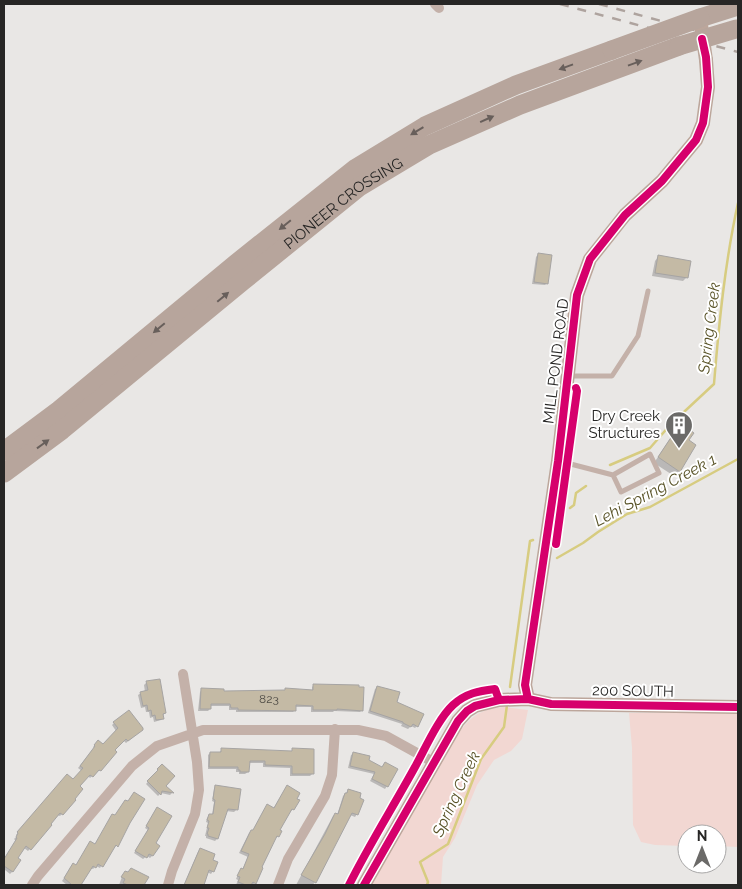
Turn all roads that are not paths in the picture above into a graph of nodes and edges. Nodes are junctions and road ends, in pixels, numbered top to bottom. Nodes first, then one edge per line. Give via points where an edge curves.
1 (738, 6) edge
2 (699, 11) edge
3 (738, 28) edge
4 (702, 39) junction
5 (648, 291) dead end
6 (568, 376) junction
7 (4, 451) edge
8 (558, 461) junction
9 (4, 473) edge
10 (613, 475) junction
11 (182, 674) dead end
12 (528, 699) junction
13 (738, 706) edge
14 (334, 730) junction
15 (192, 734) junction
16 (433, 762) junction
17 (32, 885) edge
18 (168, 885) edge
19 (278, 885) edge
20 (364, 885) edge

1 - 2 highway, PIONEER CROSSING
2 - 4 street, MILL POND ROAD, bridge
2 -> 7 highway, PIONEER CROSSING, bridge via 612,50 516,85 425,126 356,168 59,410
3 - 4 highway, PIONEER CROSSING, bridge
4 - 6 street, MILL POND ROAD, bridge via 708,87 703,123 696,140 662,181 626,215 590,259 577,295
9 -> 4 highway, PIONEER CROSSING, bridge via 62,430 359,187 429,145 520,105
5 - 6 lane via 638,336 612,376
6 - 8 street, MILL POND ROAD
8 - 10 lane
8 - 12 street, MILL POND ROAD via 525,685
10 - 10 lane via 621,492 659,472 650,454
11 - 15 street
12 - 13 street, 200 SOUTH via 551,704
12 - 16 street, 200 SOUTH via 498,700 467,711
14 - 15 street via 203,730
14 - 16 street via 358,730 386,736
14 - 19 street via 332,775 325,796 288,860
15 - 17 street via 157,746 132,766
15 - 18 street via 199,790 195,814
16 - 20 street, 200 SOUTH

